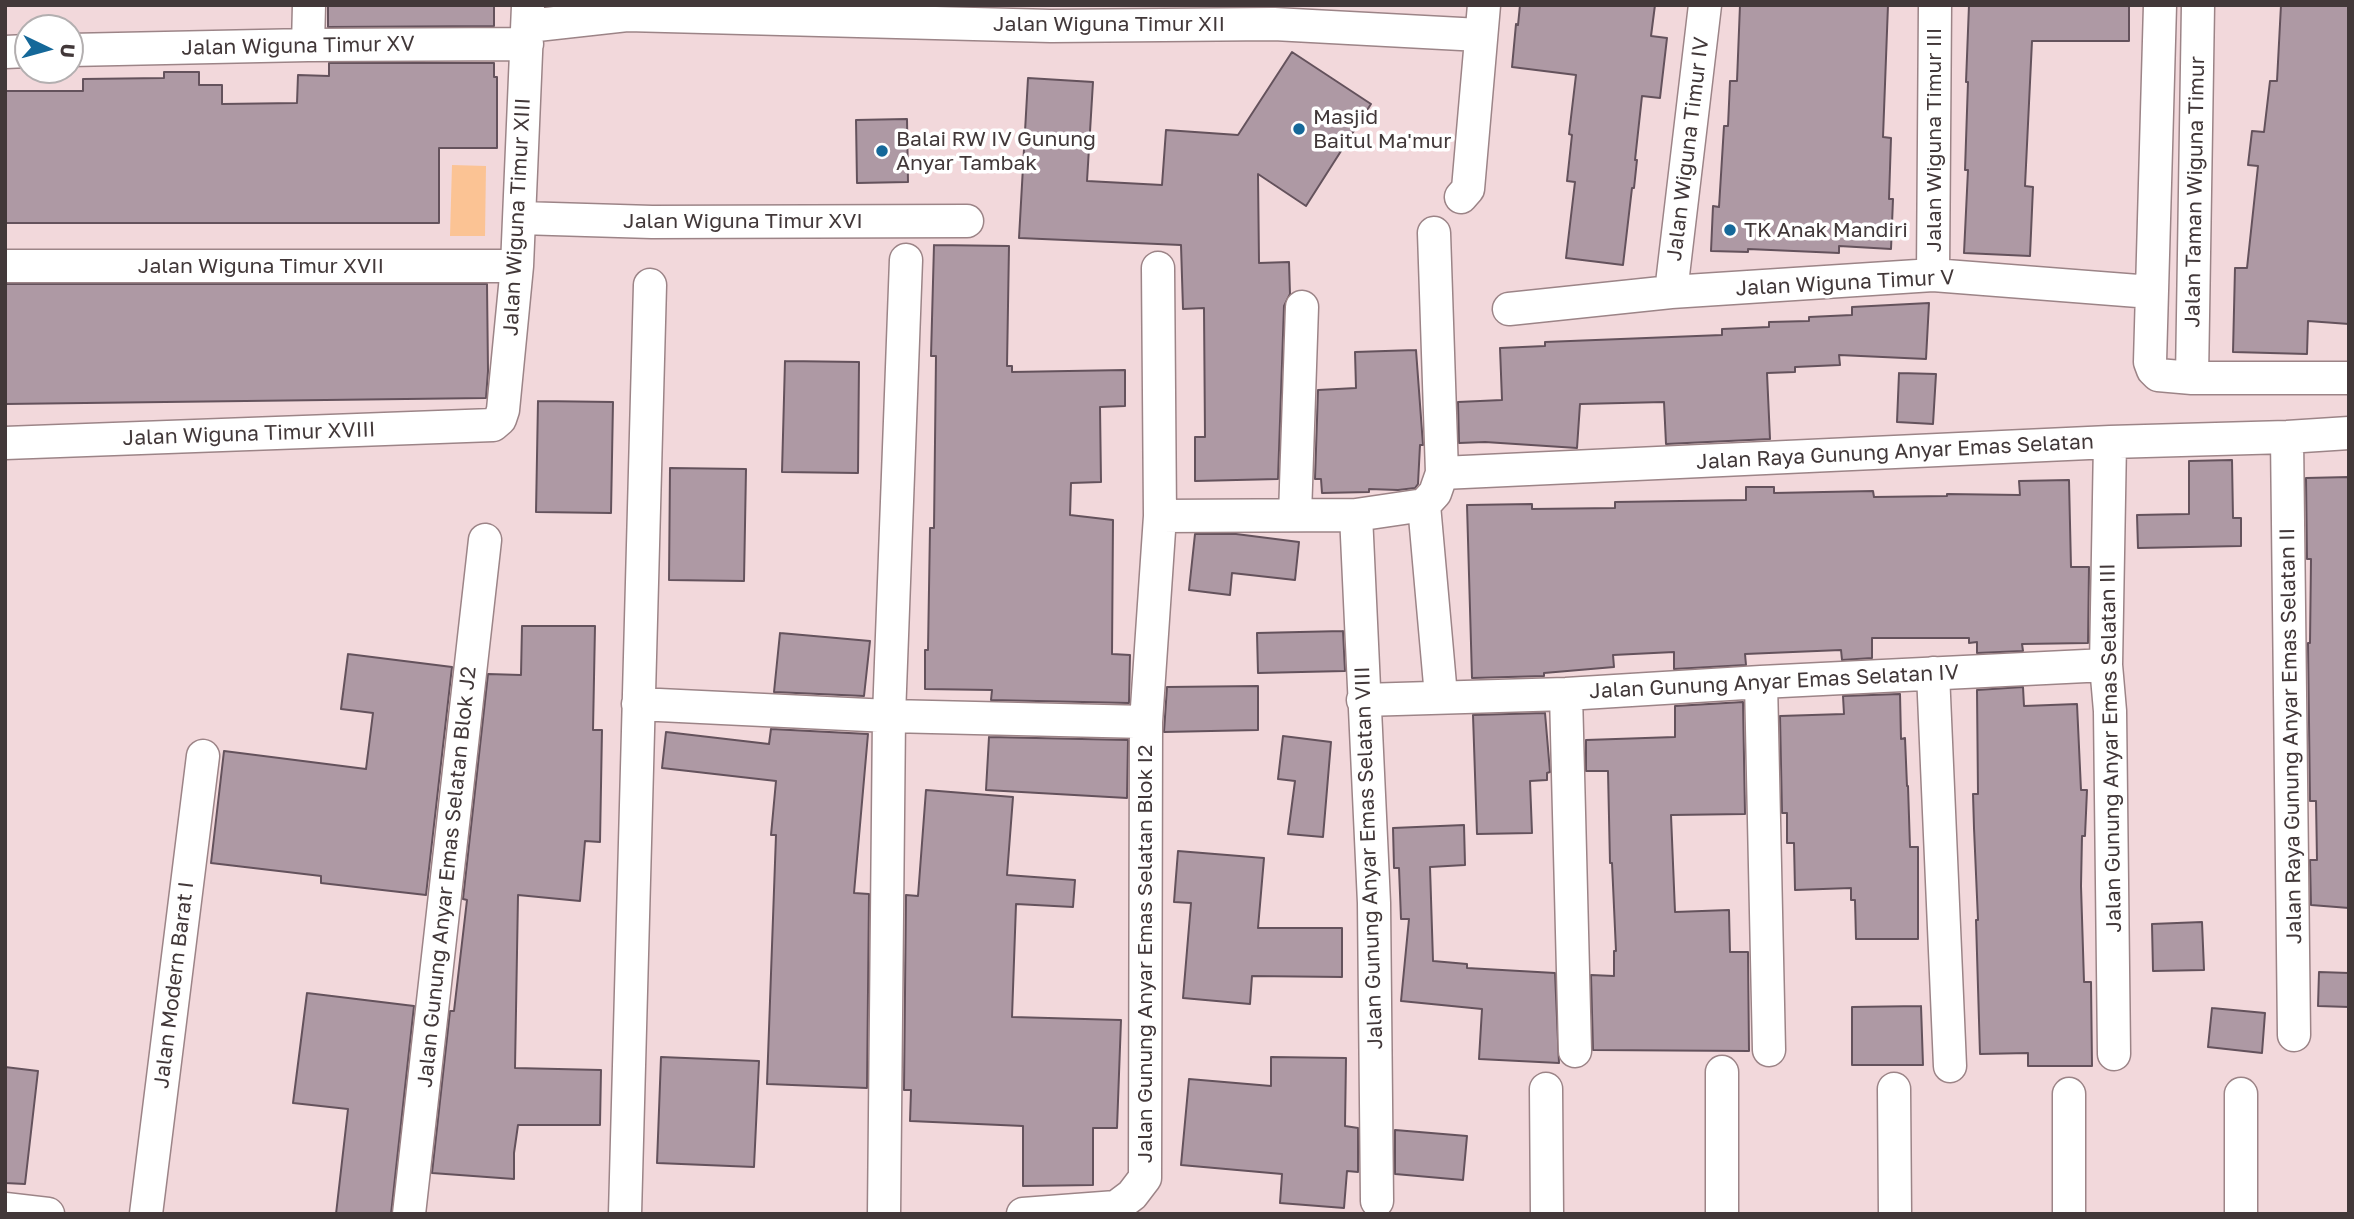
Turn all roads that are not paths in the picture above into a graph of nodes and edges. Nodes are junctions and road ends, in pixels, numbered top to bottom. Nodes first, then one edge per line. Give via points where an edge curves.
1 (309, 5) edge
2 (1706, 5) edge
3 (1935, 5) edge
4 (2160, 5) edge
5 (2198, 5) edge
6 (628, 10) edge
7 (849, 13) edge
8 (1275, 15) edge
9 (1053, 16) edge
10 (1482, 20) edge
11 (527, 25) edge
12 (308, 45) junction
13 (84, 50) edge
14 (1461, 197) dead end
15 (520, 218) junction
16 (967, 221) dead end
17 (1434, 233) dead end
18 (906, 260) dead end
19 (5, 266) edge
20 (517, 266) junction
21 (1158, 268) dead end
22 (1933, 275) junction
23 (650, 285) dead end
24 (1671, 292) junction
25 (2151, 292) junction
26 (1301, 307) dead end
27 (1509, 309) dead end
28 (2192, 378) junction
29 (2349, 378) edge
30 (493, 425) joint
31 (2349, 433) edge
32 (2287, 438) junction
33 (2110, 442) junction
34 (5, 443) edge
35 (1442, 472) junction
36 (1424, 505) junction
37 (1356, 514) junction
38 (1294, 515) junction
39 (1160, 516) junction
40 (485, 540) dead end
41 (2106, 665) junction
42 (1933, 673) junction
43 (1761, 682) junction
44 (1566, 694) junction
45 (1441, 696) junction
46 (1363, 700) junction
47 (638, 704) junction
48 (889, 716) junction
49 (1146, 722) junction
50 (203, 756) dead end
51 (2294, 1035) dead end
52 (1769, 1050) dead end
53 (1575, 1051) dead end
54 (2115, 1054) dead end
55 (1950, 1066) dead end
56 (1722, 1072) dead end
57 (1546, 1088) dead end
58 (1894, 1089) dead end
59 (2069, 1094) dead end
60 (2241, 1094) dead end
61 (1377, 1201) dead end
62 (5, 1209) edge
63 (1116, 1210) edge
64 (48, 1214) edge
65 (146, 1214) edge
66 (409, 1214) edge
67 (625, 1214) edge
68 (884, 1214) edge
69 (1023, 1214) edge
70 (1547, 1214) edge
71 (1722, 1214) edge
72 (1895, 1214) edge
73 (2069, 1214) edge
74 (2241, 1214) edge

1 - 12 street
2 - 24 street, Jalan Wiguna Timur IV
3 - 22 street, Jalan Wiguna Timur III
4 - 25 street, Jalan Taman Wiguna Timur
5 - 28 street, Jalan Taman Wiguna Timur
6 - 7 street, Jalan Wiguna Timur XII
6 - 11 street, Jalan Wiguna Timur XII
7 - 9 street, Jalan Wiguna Timur XII
8 - 9 street, Jalan Wiguna Timur XII
8 - 10 street, Jalan Wiguna Timur XII
10 - 14 street via 1468,189
11 - 12 street, Jalan Wiguna Timur XV
11 - 15 street, Jalan Wiguna Timur XIII
12 - 13 street, Jalan Wiguna Timur XV
15 - 16 street, Jalan Wiguna Timur XVI
15 - 20 street, Jalan Wiguna Timur XIII
17 - 35 street
18 - 48 street
19 - 20 street, Jalan Wiguna Timur XVII
20 - 30 street, Jalan Wiguna Timur XIII via 503,410
21 - 39 street, Jalan Gunung Anyar Emas Selatan Blok I2
22 - 24 street, Jalan Wiguna Timur V
22 - 25 street, Jalan Wiguna Timur V
23 - 47 street
24 - 27 street, Jalan Wiguna Timur V
25 - 28 street, Jalan Taman Wiguna Timur via 2150,362 2158,375
26 - 38 street
28 - 29 street
30 - 34 street, Jalan Wiguna Timur XVIII
31 - 32 street, Jalan Raya Gunung Anyar Emas Selatan
32 - 33 street, Jalan Raya Gunung Anyar Emas Selatan
32 - 51 street, Jalan Raya Gunung Anyar Emas Selatan II
33 - 35 street, Jalan Raya Gunung Anyar Emas Selatan
33 - 41 street, Jalan Gunung Anyar Emas Selatan III
35 - 36 street via 1435,493
36 - 37 street
36 - 45 street
37 - 38 street
37 - 46 street, Jalan Gunung Anyar Emas Selatan VIII
38 - 39 street
39 - 49 street, Jalan Gunung Anyar Emas Selatan Blok I2
40 - 66 street, Jalan Gunung Anyar Emas Selatan Blok J2
41 - 42 street, Jalan Gunung Anyar Emas Selatan IV
41 - 54 street, Jalan Gunung Anyar Emas Selatan III
42 - 43 street, Jalan Gunung Anyar Emas Selatan IV
42 - 55 street
43 - 44 street, Jalan Gunung Anyar Emas Selatan IV
43 - 52 street
44 - 45 street, Jalan Gunung Anyar Emas Selatan IV
44 - 53 street
45 - 46 street, Jalan Gunung Anyar Emas Selatan IV
46 - 61 street, Jalan Gunung Anyar Emas Selatan VIII via 1374,903
47 - 48 street
47 - 67 street
48 - 49 street, Jalan Gunung Anyar Emas Selatan Blok I2
48 - 68 street
49 - 63 street, Jalan Gunung Anyar Emas Selatan Blok I2 via 1145,1178
50 - 65 street, Jalan Modern Barat I
56 - 71 street
57 - 70 street
58 - 72 street
59 - 73 street
60 - 74 street
62 - 64 street
63 - 69 street, Jalan Gunung Anyar Emas Selatan Blok I2

